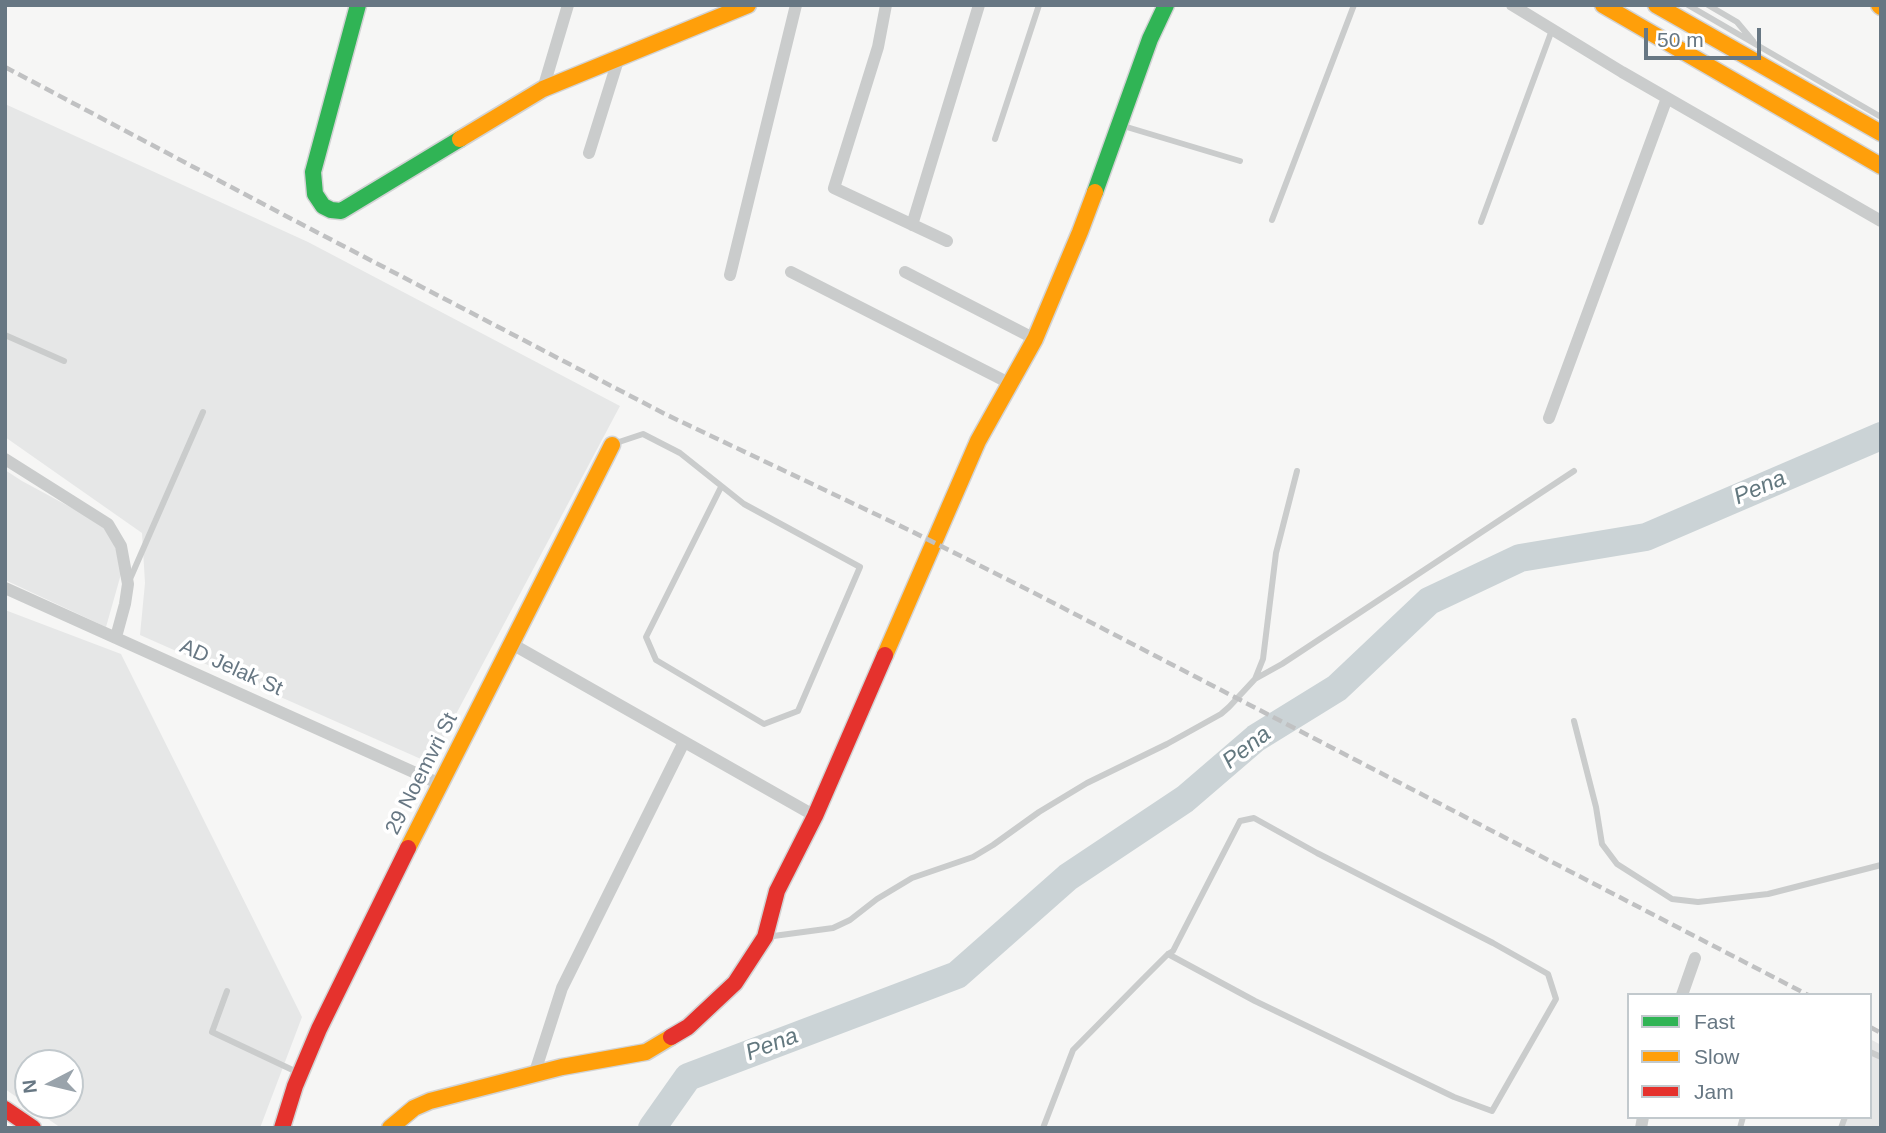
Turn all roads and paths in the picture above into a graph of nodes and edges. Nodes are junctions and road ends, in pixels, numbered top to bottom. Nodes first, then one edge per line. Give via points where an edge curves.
1 (358, 5) edge
2 (568, 5) edge
3 (748, 5) edge
4 (796, 5) edge
5 (886, 5) edge
6 (979, 5) edge
7 (1039, 5) edge
8 (1166, 5) edge
9 (1354, 5) edge
10 (1512, 5) edge
11 (1603, 5) edge
12 (1656, 5) edge
13 (1688, 5) edge
14 (1708, 5) edge
15 (715, 13) edge
16 (1552, 30) junction
17 (1757, 45) junction
18 (619, 57) junction
19 (543, 89) junction
20 (1667, 98) junction
21 (1881, 117) edge
22 (1118, 125) junction
23 (1881, 133) edge
24 (995, 139) dead end
25 (589, 153) dead end
26 (1240, 161) dead end
27 (1881, 166) edge
28 (1272, 220) dead end
29 (1881, 221) edge
30 (1481, 222) dead end
31 (912, 225) junction
32 (947, 241) dead end
33 (790, 272) dead end
34 (905, 272) dead end
35 (730, 275) dead end
36 (5, 335) edge
37 (1035, 339) junction
38 (64, 361) dead end
39 (1009, 383) junction
40 (203, 412) dead end
41 (1549, 418) dead end
42 (612, 445) joint
43 (5, 459) edge
44 (1297, 471) dead end
45 (1574, 471) dead end
46 (721, 487) junction
47 (128, 584) junction
48 (5, 588) edge
49 (116, 637) junction
50 (512, 644) junction
51 (1255, 679) junction
52 (1574, 721) dead end
53 (684, 742) junction
54 (440, 784) junction
55 (815, 816) junction
56 (1881, 865) edge
57 (765, 937) junction
58 (1168, 954) junction
59 (1695, 958) dead end
60 (227, 992) dead end
61 (1683, 993) edge
62 (300, 1074) junction
63 (534, 1075) junction
64 (5, 1109) edge
65 (33, 1128) edge
66 (282, 1128) edge
67 (390, 1128) edge
68 (1042, 1128) edge

1 - 19 main road via 313,172 315,194 331,210 341,211
2 - 19 street
3 - 15 main road
4 - 35 street
5 - 31 street via 878,47 834,188
6 - 31 street
7 - 24 lane
8 - 22 main road
9 - 28 lane
10 - 16 street
11 - 27 main road
12 - 23 main road
13 - 17 lane
14 - 17 lane via 1737,22
15 - 18 main road
16 - 20 street
16 - 30 lane
17 - 21 lane
18 - 19 main road
18 - 25 street
20 - 29 street
20 - 41 street
22 - 26 lane
22 - 37 main road
31 - 32 street
33 - 39 street
34 - 37 street
36 - 38 lane
37 - 39 main road
39 - 55 main road via 978,441
40 - 47 lane
42 - 46 lane via 643,434 680,453
42 - 50 main road, 29 Noemvri St
43 - 47 street via 108,524 121,545
44 - 51 lane via 1276,554 1263,659
45 - 51 lane
46 - 46 lane via 860,567 798,711 764,724 656,660 646,637
47 - 49 street
48 - 49 street, AD Jelak St
49 - 54 street, AD Jelak St
50 - 53 street
50 - 54 main road, 29 Noemvri St
51 - 57 lane via 1221,714 1087,783 973,857 912,878 832,928
52 - 56 lane via 1602,844 1617,864 1672,899 1698,902 1768,894
53 - 55 street
53 - 63 street via 562,988
54 - 62 main road, 29 Noemvri St
55 - 57 main road via 777,891
57 - 63 main road via 735,983 678,1033 646,1052
58 - 58 lane via 1240,821 1254,818 1548,974 1556,999 1492,1111 1304,1025
58 - 68 lane via 1073,1051
59 - 61 street
60 - 62 lane via 212,1032
62 - 66 main road, 29 Noemvri St
63 - 67 main road via 430,1101
64 - 65 main road

